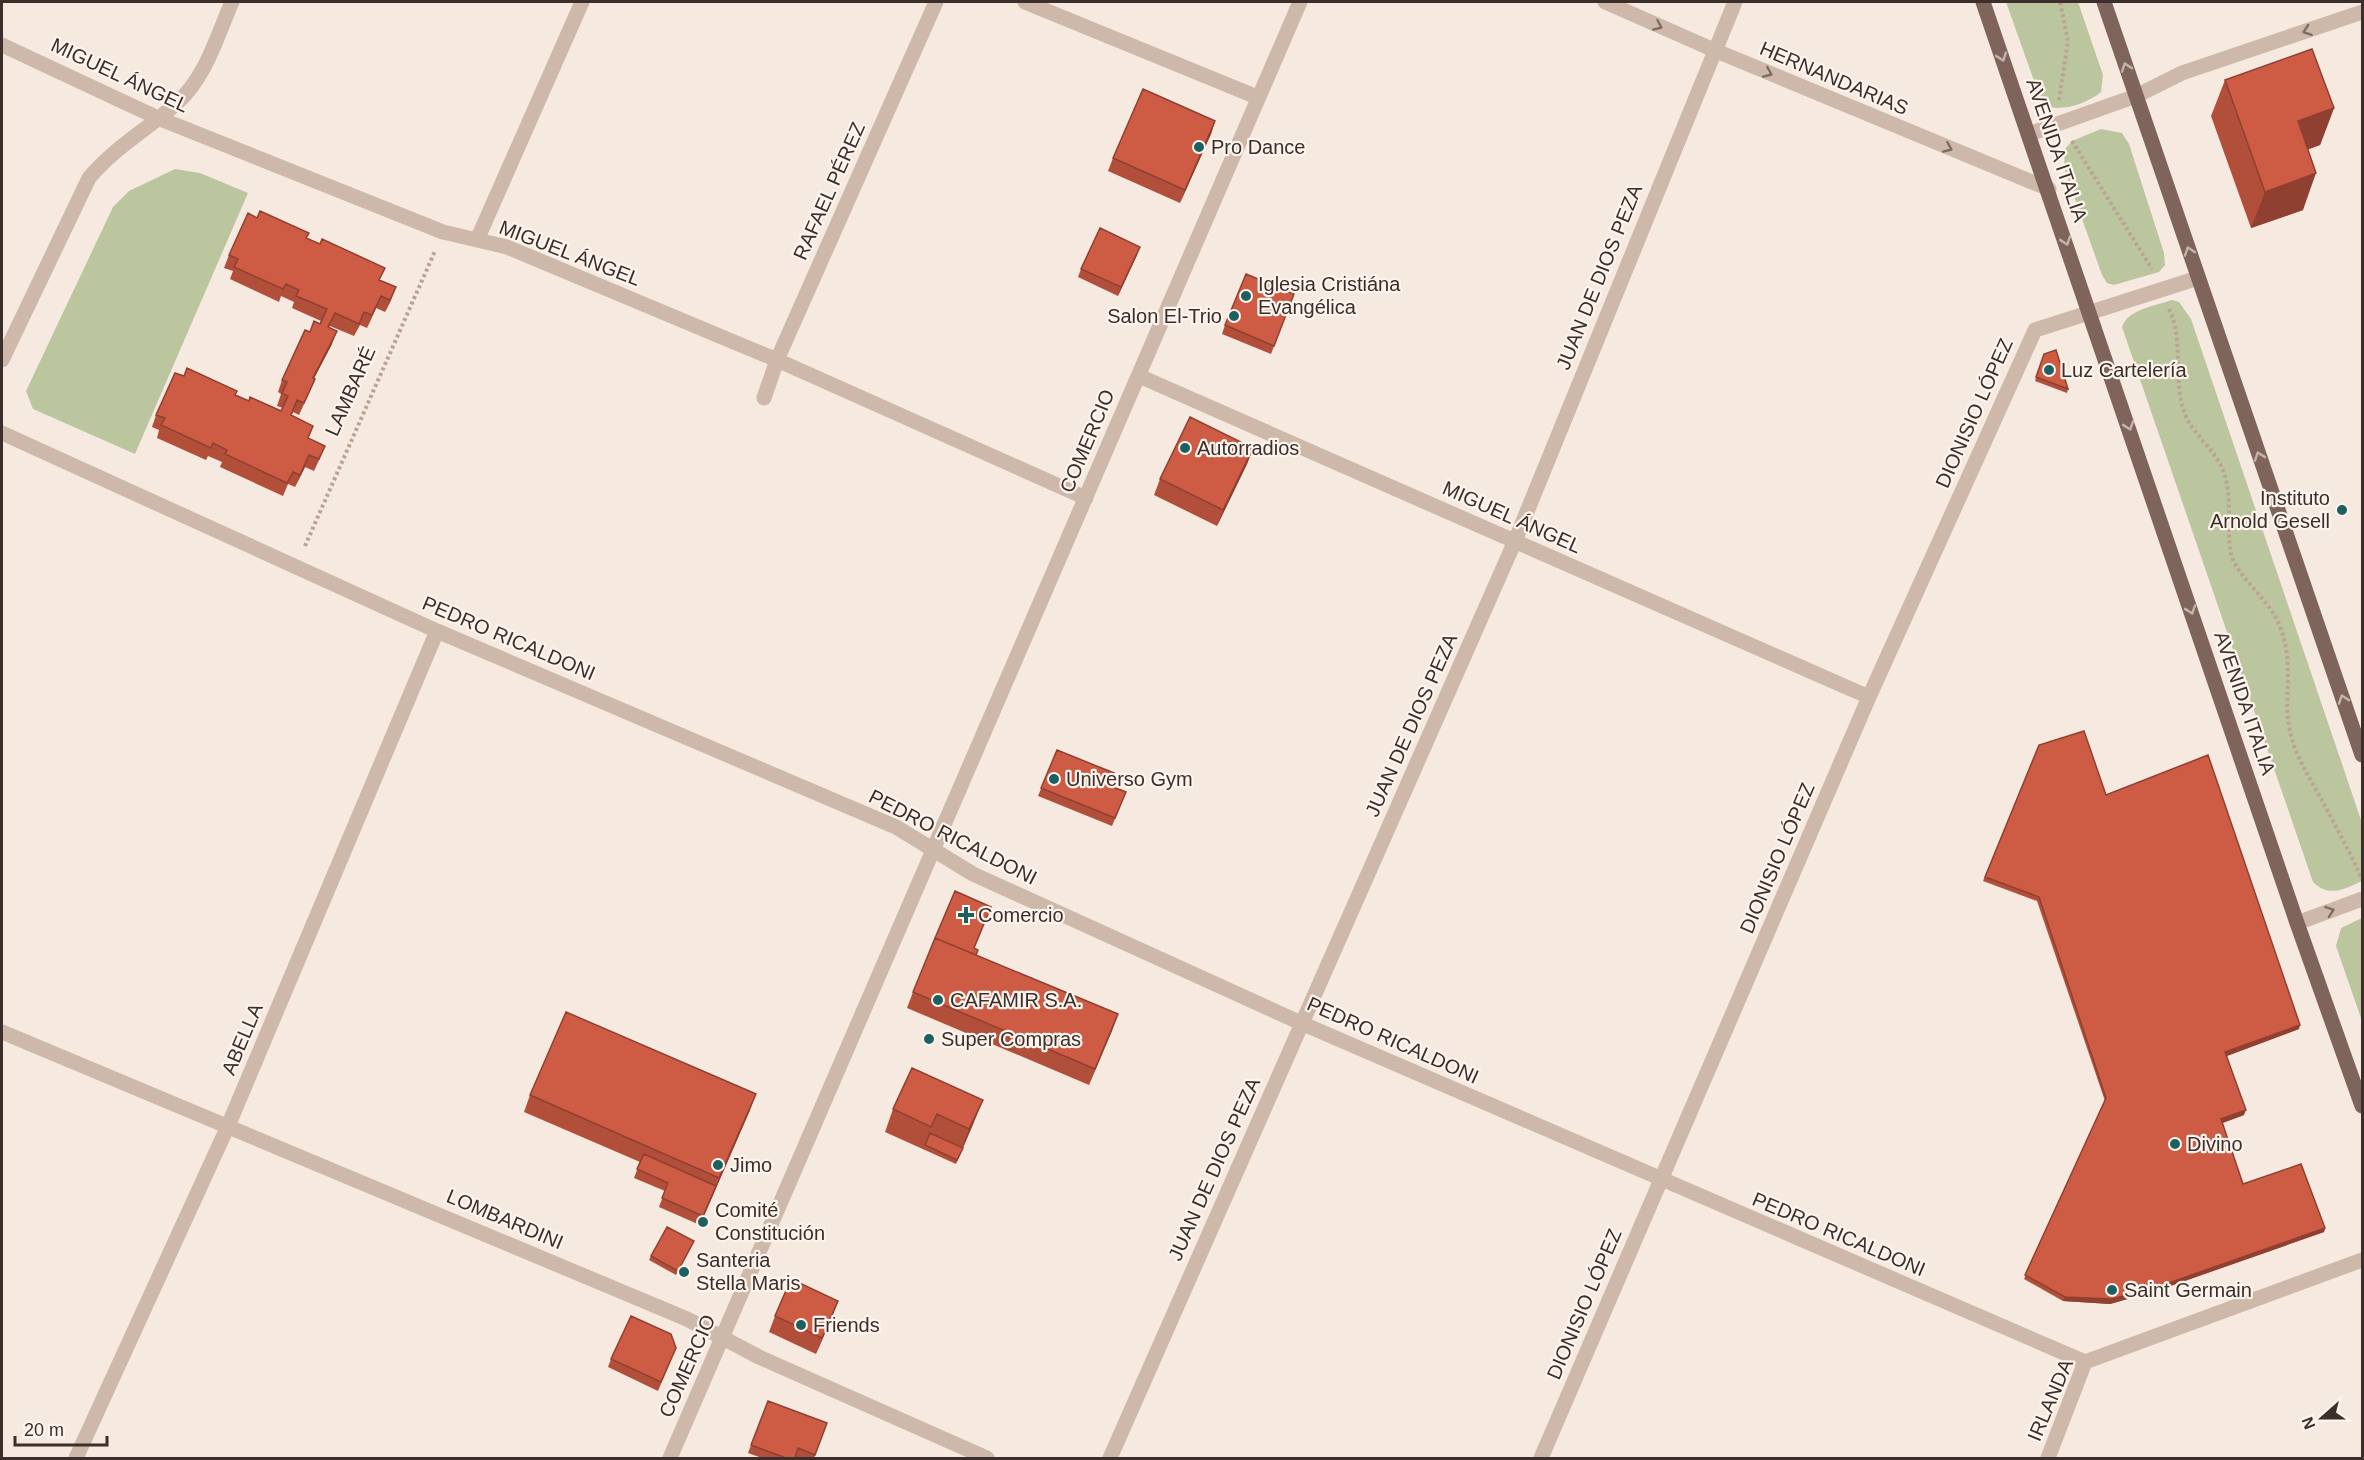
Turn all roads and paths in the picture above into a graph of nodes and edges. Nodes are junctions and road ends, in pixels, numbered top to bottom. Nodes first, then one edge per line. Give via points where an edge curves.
1 (232, 2) edge
2 (582, 2) edge
3 (936, 2) edge
4 (1025, 2) edge
5 (1300, 2) edge
6 (1605, 2) edge
7 (1735, 2) edge
8 (1983, 2) edge
9 (2060, 2) edge
10 (2104, 2) edge
11 (2362, 12) edge
12 (2, 45) edge
13 (1714, 50) junction
14 (2136, 96) junction
15 (1257, 97) junction
16 (158, 118) junction
17 (2066, 121) junction
18 (2029, 134) junction
19 (2049, 189) junction
20 (443, 232) junction
21 (477, 240) junction
22 (2198, 278) junction
23 (2161, 289) junction
24 (2090, 312) junction
25 (2, 360) edge
26 (777, 360) junction
27 (1138, 376) junction
28 (764, 398) dead end
29 (2, 433) edge
30 (1086, 498) junction
31 (1515, 541) junction
32 (296, 566) junction
33 (437, 631) junction
34 (1869, 696) junction
35 (2362, 755) edge
36 (933, 850) junction
37 (2362, 881) edge
38 (2362, 899) edge
39 (2297, 923) junction
40 (1301, 1023) junction
41 (2, 1032) edge
42 (2362, 1106) edge
43 (228, 1126) junction
44 (1660, 1180) junction
45 (2362, 1260) edge
46 (722, 1338) junction
47 (2085, 1362) junction
48 (76, 1458) edge
49 (670, 1458) edge
50 (987, 1458) edge
51 (1110, 1458) edge
52 (1541, 1458) edge
53 (2048, 1458) edge

1 - 16 street via 202,71 178,102
2 - 21 street
3 - 26 street, RAFAEL PÉREZ
4 - 15 street
5 - 15 street, COMERCIO
6 -> 13 street, HERNANDARIAS
7 - 13 street, JUAN DE DIOS PEZA
8 -> 18 main road, AVENIDA ITALIA
9 - 17 path via 2067,41 2058,96
14 -> 10 main road
11 -> 14 street via 2182,73
12 - 16 street, MIGUEL ÁNGEL
13 -> 19 street, HERNANDARIAS
13 - 31 street, JUAN DE DIOS PEZA
14 - 17 street
22 -> 14 main road
15 - 27 street, COMERCIO
16 - 20 street, MIGUEL ÁNGEL
16 - 25 street via 104,160 89,178
17 - 18 street
17 - 23 path via 2072,141 2140,248
18 - 19 main road, AVENIDA ITALIA
19 -> 24 main road, AVENIDA ITALIA
20 - 21 street, MIGUEL ÁNGEL
20 - 32 path, LAMBARÉ
21 - 26 street, MIGUEL ÁNGEL via 507,247
22 - 23 street
35 -> 22 main road
23 - 24 street
23 - 37 path via 2172,315 2178,394 2197,435 2224,474 2231,502 2232,558 2265,599 2286,647 2290,672 2289,729 2296,754 2348,847
24 - 34 street, DIONISIO LÓPEZ via 2035,330
24 -> 39 main road, AVENIDA ITALIA
26 - 28 street, RAFAEL PÉREZ
26 - 30 street, MIGUEL ÁNGEL
27 - 30 street, COMERCIO
27 - 31 street, MIGUEL ÁNGEL
29 - 32 street, PEDRO RICALDONI
30 - 36 street, COMERCIO
31 - 34 street, MIGUEL ÁNGEL
31 - 40 street, JUAN DE DIOS PEZA
32 - 33 street, PEDRO RICALDONI
33 - 36 street, PEDRO RICALDONI via 896,827
33 - 43 street, ABELLA
34 - 44 street, DIONISIO LÓPEZ
36 - 40 street, PEDRO RICALDONI via 972,874
36 - 46 street, COMERCIO
39 -> 38 street
39 - 42 main road, AVENIDA ITALIA
40 - 44 street, PEDRO RICALDONI
40 - 51 street, JUAN DE DIOS PEZA
41 - 43 street, LOMBARDINI
43 - 46 street, LOMBARDINI via 687,1319
43 - 48 street, ABELLA
44 - 47 street, PEDRO RICALDONI
44 - 52 street, DIONISIO LÓPEZ
45 - 47 street, IRLANDA
46 - 49 street, COMERCIO
46 - 50 street, LOMBARDINI
47 - 53 street, IRLANDA

